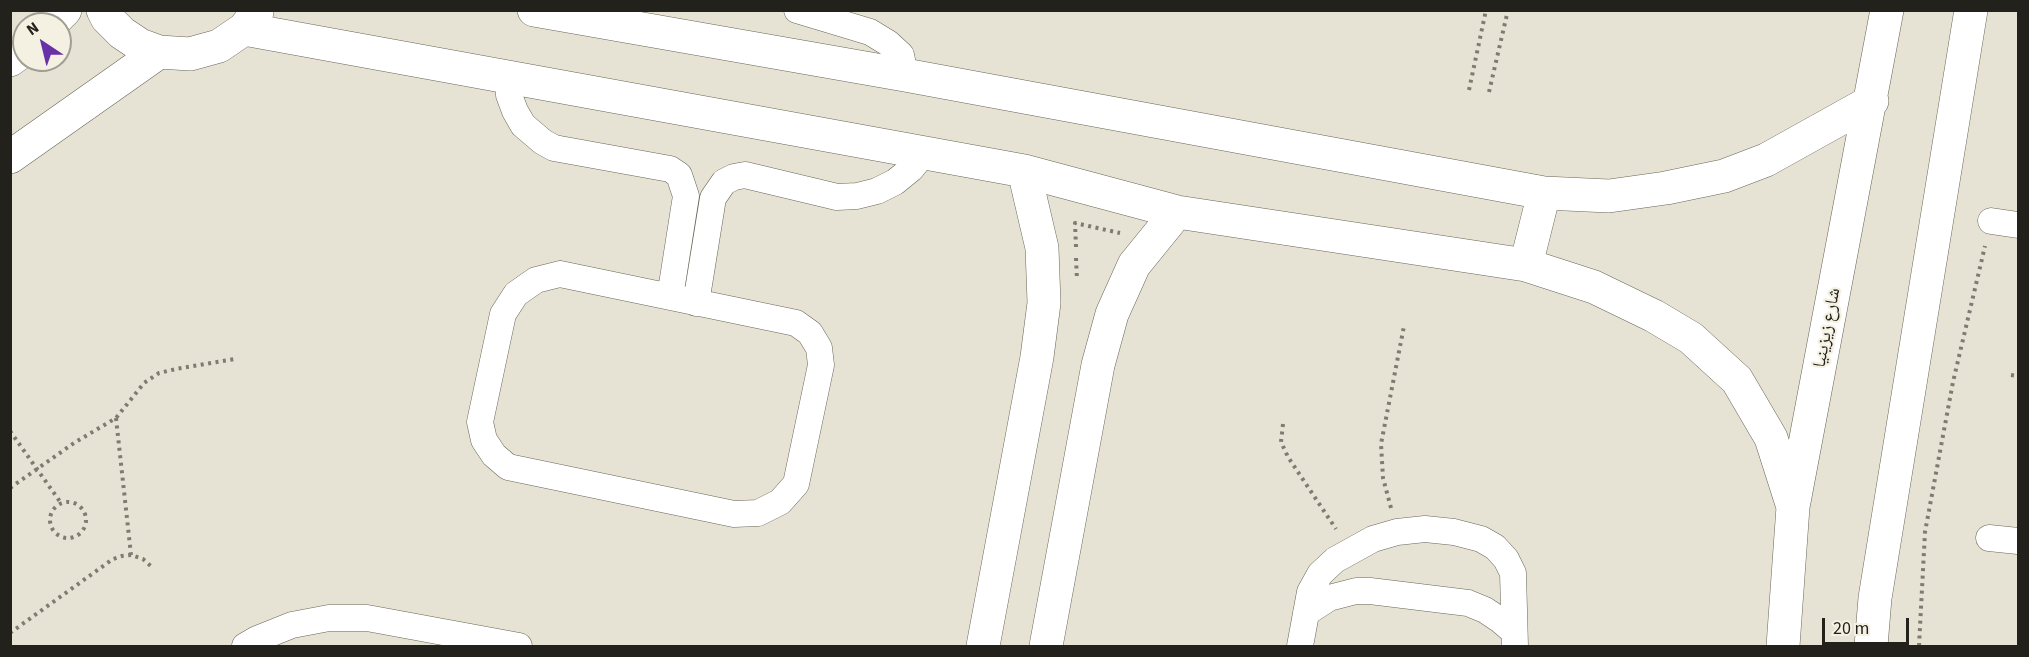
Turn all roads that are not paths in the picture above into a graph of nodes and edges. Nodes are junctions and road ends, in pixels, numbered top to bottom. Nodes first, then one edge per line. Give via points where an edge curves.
1 (103, 10) edge
2 (534, 10) edge
3 (797, 10) edge
4 (1887, 10) edge
5 (1971, 10) edge
6 (597, 16) edge
7 (251, 20) edge
8 (159, 52) junction
9 (905, 75) junction
10 (508, 78) junction
11 (1872, 101) junction
12 (924, 153) junction
13 (10, 157) edge
14 (1024, 171) junction
15 (1544, 193) junction
16 (1177, 212) junction
17 (1991, 221) road end
18 (2019, 225) edge
19 (1526, 265) junction
20 (670, 297) junction
21 (696, 303) junction
22 (1793, 507) junction
23 (1989, 538) dead end
24 (2019, 541) edge
25 (1306, 613) junction
26 (1514, 639) edge
27 (245, 646) edge
28 (519, 646) edge
29 (983, 646) edge
30 (1046, 646) edge
31 (1300, 646) edge
32 (1784, 646) edge
33 (1871, 646) edge

1 - 8 street via 122,33
2 - 6 street
3 - 9 street via 870,32 888,42 901,55
4 - 11 street, شارع زيزينيا
5 - 33 street via 1875,598
6 - 9 street
7 - 8 street via 219,46 189,54
7 - 10 street
8 - 13 street
9 - 15 street
10 - 12 street
10 - 20 street via 515,111 523,125 543,142 554,148 670,168 679,175 686,196
11 - 15 street via 1766,160 1724,176 1609,196
11 - 22 street, شارع زيزينيا
12 - 14 street
12 - 21 street via 895,182 857,196 837,197 745,175 724,182 713,198
14 - 16 street
14 - 29 street via 1042,248 1044,303
15 - 19 street
16 - 19 street
16 - 30 street via 1134,265 1112,314 1098,365
17 - 18 street
19 - 22 street via 1594,287 1691,338 1737,380 1771,438
20 - 21 street
20 - 21 street via 561,274 536,280 516,294 503,314 480,422 484,440 494,455 508,467 734,514 758,513 780,502 796,484 821,364 819,348 810,333 796,323
22 - 32 street, شارع زيزينيا
23 - 24 street
25 - 26 street via 1329,598 1356,591 1468,603 1500,620
25 - 26 street via 1310,592 1320,574 1350,550 1397,532 1454,532 1481,539 1506,559 1513,573
25 - 31 street
27 - 28 street via 292,625 329,618 367,618

